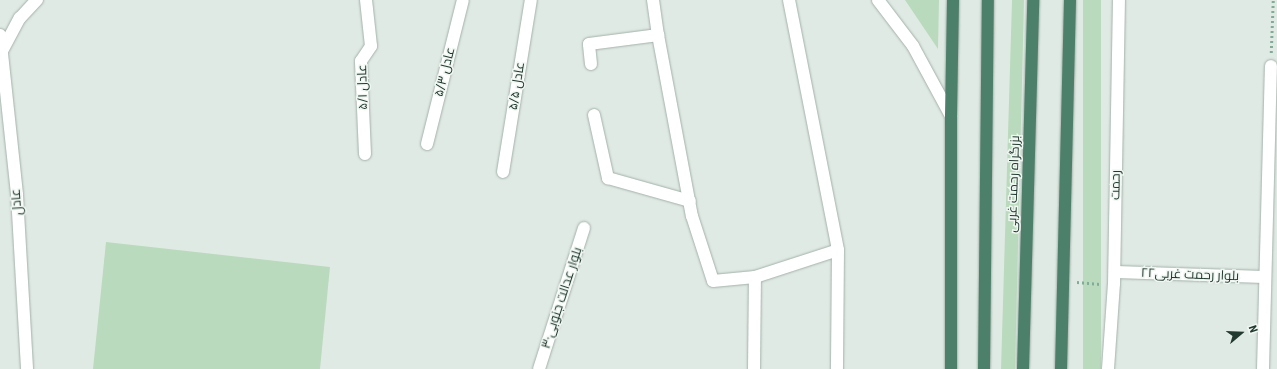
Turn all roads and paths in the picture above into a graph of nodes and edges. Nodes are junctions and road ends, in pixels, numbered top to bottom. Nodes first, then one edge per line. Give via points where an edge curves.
1 (36, 0) edge
2 (366, 0) edge
3 (463, 0) edge
4 (531, 0) edge
5 (654, 0) edge
6 (788, 0) edge
7 (878, 0) edge
8 (953, 0) edge
9 (988, 0) edge
10 (1033, 0) edge
11 (1070, 0) edge
12 (1119, 0) edge
13 (1273, 0) edge
14 (0, 35) edge
15 (658, 35) junction
16 (1, 53) junction
17 (591, 64) dead end
18 (1271, 66) joint
19 (594, 115) dead end
20 (951, 116) junction
21 (427, 144) dead end
22 (365, 154) dead end
23 (503, 172) dead end
24 (690, 201) junction
25 (584, 228) dead end
26 (838, 250) junction
27 (1115, 272) junction
28 (755, 277) junction
29 (1266, 277) junction
30 (1063, 282) junction
31 (1114, 284) junction
32 (27, 369) edge
33 (539, 369) edge
34 (754, 369) edge
35 (837, 369) edge
36 (951, 369) edge
37 (984, 369) edge
38 (1023, 369) edge
39 (1060, 369) edge
40 (1108, 369) edge
41 (1263, 369) edge

1 - 16 street via 20,18
2 - 22 street, عادل ۵/۱ via 371,46 361,61
3 - 21 street, عادل ۵/۳
4 - 23 street, عادل ۵/۵
5 - 15 street
6 - 26 street
7 - 20 street via 912,46
8 - 20 highway
9 - 37 highway, بزرگراه رحمت غربی
10 - 38 highway, بزرگراه رحمت غربی
11 - 30 highway
12 - 27 street, رحمت
13 - 18 path
14 - 16 street, عادل
15 - 17 street via 589,44
15 - 24 street
16 - 32 street, عادل via 17,194
18 - 29 street
19 - 24 street via 608,178
20 - 36 highway
24 - 28 street via 692,216 713,281
25 - 33 street, بلوار عدالت جنوبی۳۰
26 - 28 street
26 - 35 street
27 - 29 street, بلوار رحمت غربی۲۲
27 - 31 street, رحمت
28 - 34 street
29 - 41 street
30 - 31 path
30 - 39 highway
31 - 40 street, رحمت

